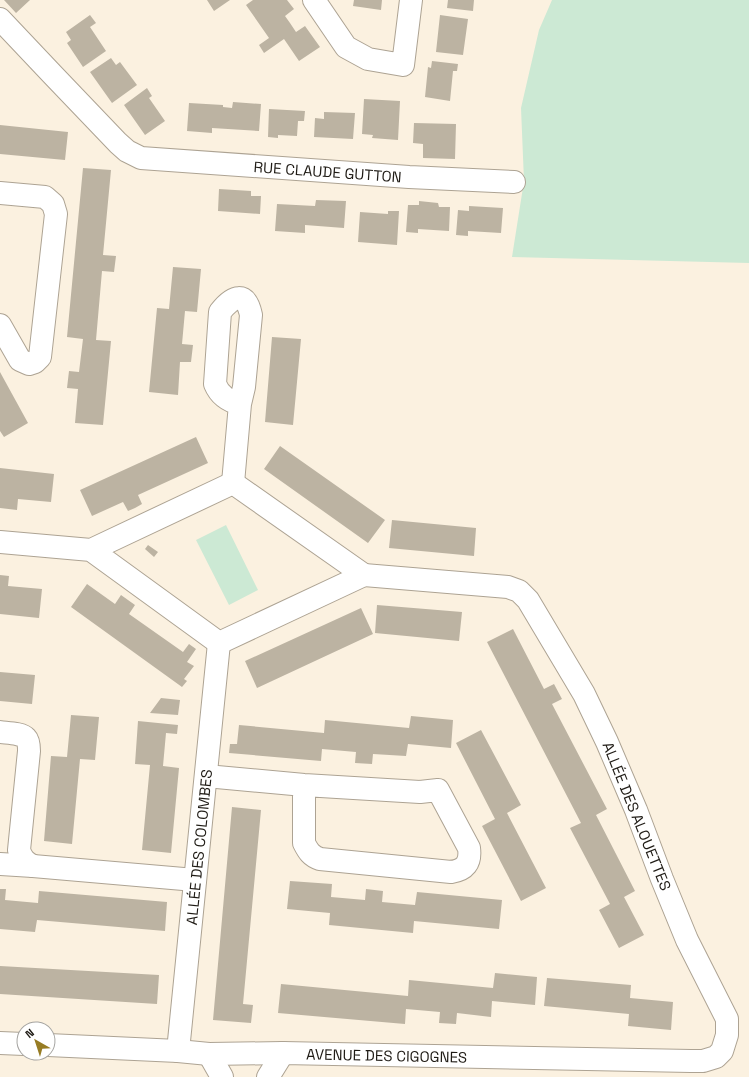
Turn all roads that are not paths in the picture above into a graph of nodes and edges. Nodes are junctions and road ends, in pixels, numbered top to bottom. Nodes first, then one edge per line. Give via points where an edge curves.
1 (314, 0) edge
2 (411, 0) edge
3 (0, 18) edge
4 (514, 182) dead end
5 (0, 193) edge
6 (0, 325) edge
7 (240, 404) dead end
8 (233, 483) junction
9 (0, 542) edge
10 (91, 550) junction
11 (364, 575) junction
12 (219, 643) junction
13 (0, 732) edge
14 (206, 776) junction
15 (304, 786) junction
16 (0, 864) edge
17 (33, 866) junction
18 (195, 880) junction
19 (0, 1043) edge
20 (16, 1044) edge
21 (56, 1045) edge
22 (178, 1051) junction
23 (722, 1051) joint
24 (283, 1053) junction
25 (209, 1054) junction
26 (222, 1077) edge
27 (268, 1077) edge

1 - 2 street via 346,47 368,59 403,65
3 - 4 street, RUE CLAUDE GUTTON via 127,151 141,158 401,177
5 - 6 street via 45,197 53,204 56,214 40,357 29,364 20,360
7 - 8 street
8 - 10 street
8 - 11 street
9 - 10 street
10 - 12 street
11 - 12 street
11 - 23 street, ALLÉE DES ALOUETTES via 508,588 520,591 528,600 584,694 636,810 687,940 727,1019 727,1035
12 - 14 street, ALLÉE DES COLOMBES
13 - 17 street via 22,735 29,742 19,850 26,863
14 - 15 street
14 - 18 street, ALLÉE DES COLOMBES
15 - 15 street via 304,843 313,857 451,872 459,871 470,857 469,848 438,790 420,792
16 - 17 street
17 - 18 street
18 - 22 street, ALLÉE DES COLOMBES
19 - 20 street
21 - 22 street, AVENUE DES CIGOGNES
22 - 25 street, AVENUE DES CIGOGNES
23 - 24 street, AVENUE DES CIGOGNES via 716,1057 704,1061
24 - 25 street, AVENUE DES CIGOGNES
24 - 27 street
25 - 26 street

